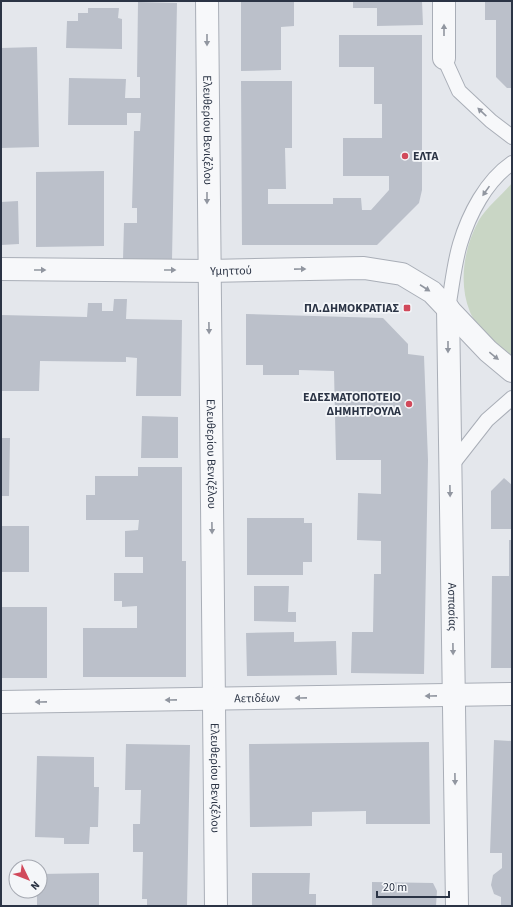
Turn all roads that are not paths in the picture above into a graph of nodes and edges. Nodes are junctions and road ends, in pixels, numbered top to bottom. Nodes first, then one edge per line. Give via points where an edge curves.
1 (207, 1) edge
2 (444, 1) edge
3 (444, 58) joint
4 (512, 137) edge
5 (512, 163) edge
6 (1, 269) edge
7 (208, 271) junction
8 (448, 308) junction
9 (512, 371) edge
10 (512, 398) edge
11 (449, 468) junction
12 (512, 694) edge
13 (454, 695) junction
14 (215, 699) junction
15 (1, 702) edge
16 (216, 906) edge
17 (456, 906) edge

1 -> 7 street, Ελευθερίου Βενιζέλου
3 -> 2 street
4 -> 3 lane via 459,91
5 -> 8 lane via 498,172 476,206 460,244
6 -> 7 street, Υμηττού
7 -> 8 street, Υμηττού via 364,268 402,274 432,292
7 -> 14 street, Ελευθερίου Βενιζέλου
8 -> 9 street, Υμηττού via 488,351
8 -> 11 street, Ασπασίας
10 - 11 lane via 487,420
11 -> 13 street, Ασπασίας
12 - 13 street, Αετιδέων
13 -> 14 street, Αετιδέων
13 -> 17 street, Ασπασίας
14 -> 15 street, Αετιδέων
14 - 16 street, Ελευθερίου Βενιζέλου

